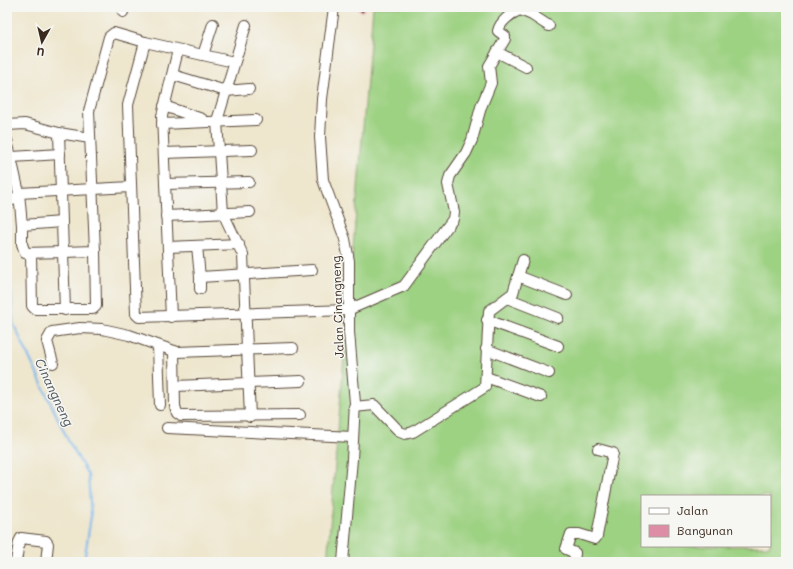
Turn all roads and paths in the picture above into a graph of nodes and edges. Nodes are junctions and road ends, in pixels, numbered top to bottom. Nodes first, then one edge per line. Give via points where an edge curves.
1 (334, 7) edge
2 (213, 24) dead end
3 (246, 25) dead end
4 (549, 26) dead end
5 (145, 42) junction
6 (178, 50) junction
7 (497, 52) junction
8 (203, 55) junction
9 (234, 62) junction
10 (526, 67) dead end
11 (172, 75) junction
12 (249, 89) dead end
13 (226, 91) junction
14 (164, 106) junction
15 (256, 120) dead end
16 (206, 121) junction
17 (217, 122) junction
18 (162, 124) junction
19 (7, 125) edge
20 (59, 132) junction
21 (90, 138) junction
22 (7, 140) edge
23 (252, 150) dead end
24 (220, 152) junction
25 (164, 153) junction
26 (60, 154) junction
27 (12, 157) junction
28 (221, 182) junction
29 (249, 182) dead end
30 (165, 184) junction
31 (131, 187) junction
32 (93, 189) junction
33 (61, 191) junction
34 (19, 193) junction
35 (9, 201) edge
36 (250, 212) dead end
37 (223, 213) junction
38 (166, 216) junction
39 (62, 222) junction
40 (22, 225) junction
41 (240, 244) junction
42 (197, 246) junction
43 (168, 247) junction
44 (95, 251) junction
45 (63, 252) junction
46 (31, 254) junction
47 (523, 260) dead end
48 (312, 270) dead end
49 (244, 275) junction
50 (518, 276) junction
51 (200, 277) junction
52 (200, 289) dead end
53 (567, 295) dead end
54 (507, 298) junction
55 (65, 310) junction
56 (348, 310) junction
57 (245, 313) junction
58 (171, 316) junction
59 (558, 318) dead end
60 (487, 320) junction
61 (158, 346) junction
62 (558, 346) dead end
63 (293, 348) dead end
64 (486, 349) junction
65 (247, 350) junction
66 (174, 351) junction
67 (53, 363) dead end
68 (549, 373) dead end
69 (486, 378) junction
70 (301, 381) dead end
71 (248, 384) junction
72 (175, 386) junction
73 (541, 397) dead end
74 (160, 405) dead end
75 (354, 407) junction
76 (300, 415) dead end
77 (250, 416) junction
78 (167, 428) dead end
79 (353, 437) junction
80 (598, 449) dead end
81 (16, 562) edge
82 (46, 562) edge
83 (343, 562) edge
84 (574, 562) edge

1 - 56 street, Jalan Cinangneng via 322,99 321,166 347,249
2 - 8 street
3 - 9 street
4 - 7 street via 526,12 514,12 499,27 499,32 505,39
5 - 6 street
5 - 21 street via 114,33 109,37 90,103
5 - 31 street via 128,105
6 - 8 street
6 - 11 street
7 - 10 street
7 - 56 street via 489,66 491,83 472,140 450,176 448,184 453,219 404,286
8 - 9 street
9 - 13 street
11 - 13 street
11 - 14 street
12 - 13 street
13 - 17 street
14 - 16 street
14 - 18 street
15 - 17 street
16 - 17 street
16 - 18 street
17 - 24 street
18 - 25 street
19 - 20 street via 25,124
20 - 21 street
20 - 26 street
21 - 32 street
22 - 27 street
23 - 24 street
24 - 25 street
24 - 28 street
25 - 30 street
26 - 27 street
26 - 33 street
27 - 34 street
28 - 29 street
28 - 30 street
28 - 37 street
30 - 38 street
31 - 32 street
31 - 58 street via 136,314 144,318
32 - 33 street
32 - 44 street
33 - 34 street
33 - 39 street
34 - 35 street via 16,199
34 - 40 street
36 - 37 street
37 - 38 street
37 - 41 street
38 - 43 street
39 - 40 street
39 - 45 street
40 - 46 street via 22,244 25,253
41 - 42 street
41 - 49 street
42 - 43 street
42 - 51 street
43 - 58 street
44 - 45 street
44 - 55 street via 96,306 93,309
45 - 46 street
45 - 55 street
46 - 55 street via 32,306 35,309
47 - 50 street
48 - 49 street
49 - 51 street
49 - 57 street
50 - 53 street
50 - 54 street via 513,292
51 - 52 street
54 - 59 street
54 - 60 street via 489,311
56 - 57 street
56 - 75 street, Jalan Cinangneng
57 - 58 street
57 - 65 street
60 - 62 street
60 - 64 street
61 - 66 street
61 - 67 street via 129,335 102,329 57,330 52,332 47,341
61 - 74 street
63 - 65 street
64 - 68 street
64 - 69 street
65 - 66 street
65 - 71 street
66 - 72 street
69 - 73 street
69 - 75 street via 485,387 480,391 413,432 405,434 374,405
70 - 71 street
71 - 72 street
71 - 77 street
72 - 77 street via 175,406 181,416
75 - 79 street, Jalan Cinangneng
76 - 77 street
78 - 79 street
79 - 83 street, Jalan Cinangneng
80 - 84 street via 613,453 597,536 595,539 571,534 566,550 575,553
81 - 82 street via 21,538 46,541

